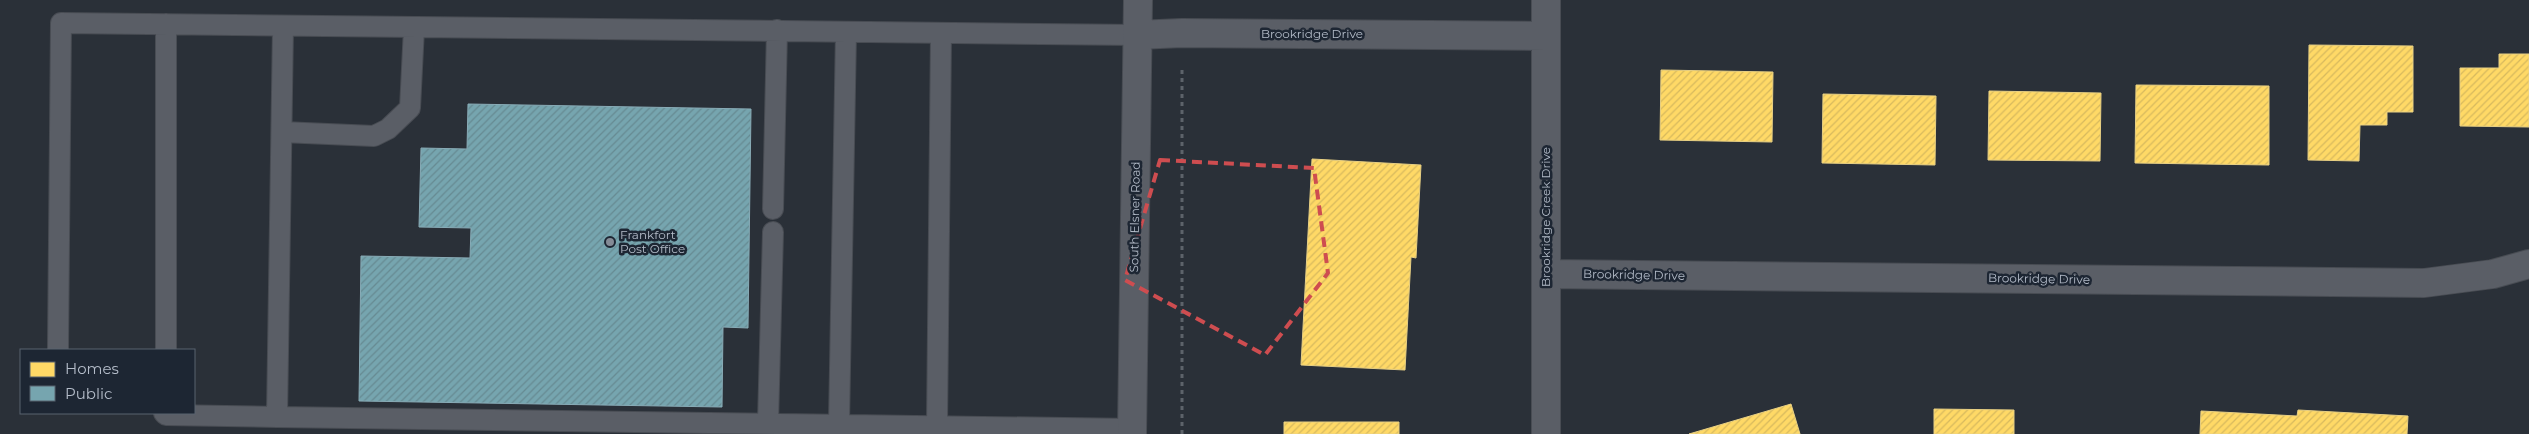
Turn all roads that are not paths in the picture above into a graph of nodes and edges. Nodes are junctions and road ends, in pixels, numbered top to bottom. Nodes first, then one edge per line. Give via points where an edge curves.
1 (1138, 0) edge
2 (1546, 0) edge
3 (166, 24) junction
4 (284, 26) junction
5 (414, 28) junction
6 (777, 30) junction
7 (846, 32) junction
8 (941, 33) junction
9 (1137, 35) junction
10 (1546, 36) junction
11 (282, 132) junction
12 (773, 209) dead end
13 (773, 232) dead end
14 (2529, 264) edge
15 (1546, 274) junction
16 (58, 349) edge
17 (166, 349) edge
18 (195, 414) edge
19 (277, 416) junction
20 (768, 423) junction
21 (839, 424) junction
22 (937, 426) junction
23 (1132, 431) edge
24 (1546, 434) edge

1 - 9 street, South Elsner Road
2 - 10 street, Brookridge Creek Drive
3 - 4 lane
3 - 16 lane via 61,23
3 - 17 lane
4 - 5 lane
4 - 11 lane
5 - 6 lane
5 - 11 lane via 410,108 388,129 374,136
6 - 7 lane
6 - 12 lane
7 - 8 lane
7 - 21 lane
8 - 9 lane
8 - 22 lane
9 - 10 street, Brookridge Drive
9 - 23 street, South Elsner Road
10 - 15 street, Brookridge Creek Drive
11 - 19 lane
13 - 20 lane
14 - 15 street, Brookridge Drive via 2493,274 2424,283
15 - 24 street, Brookridge Creek Drive
18 - 19 lane
19 - 20 lane
20 - 21 lane
21 - 22 lane
22 - 23 lane

